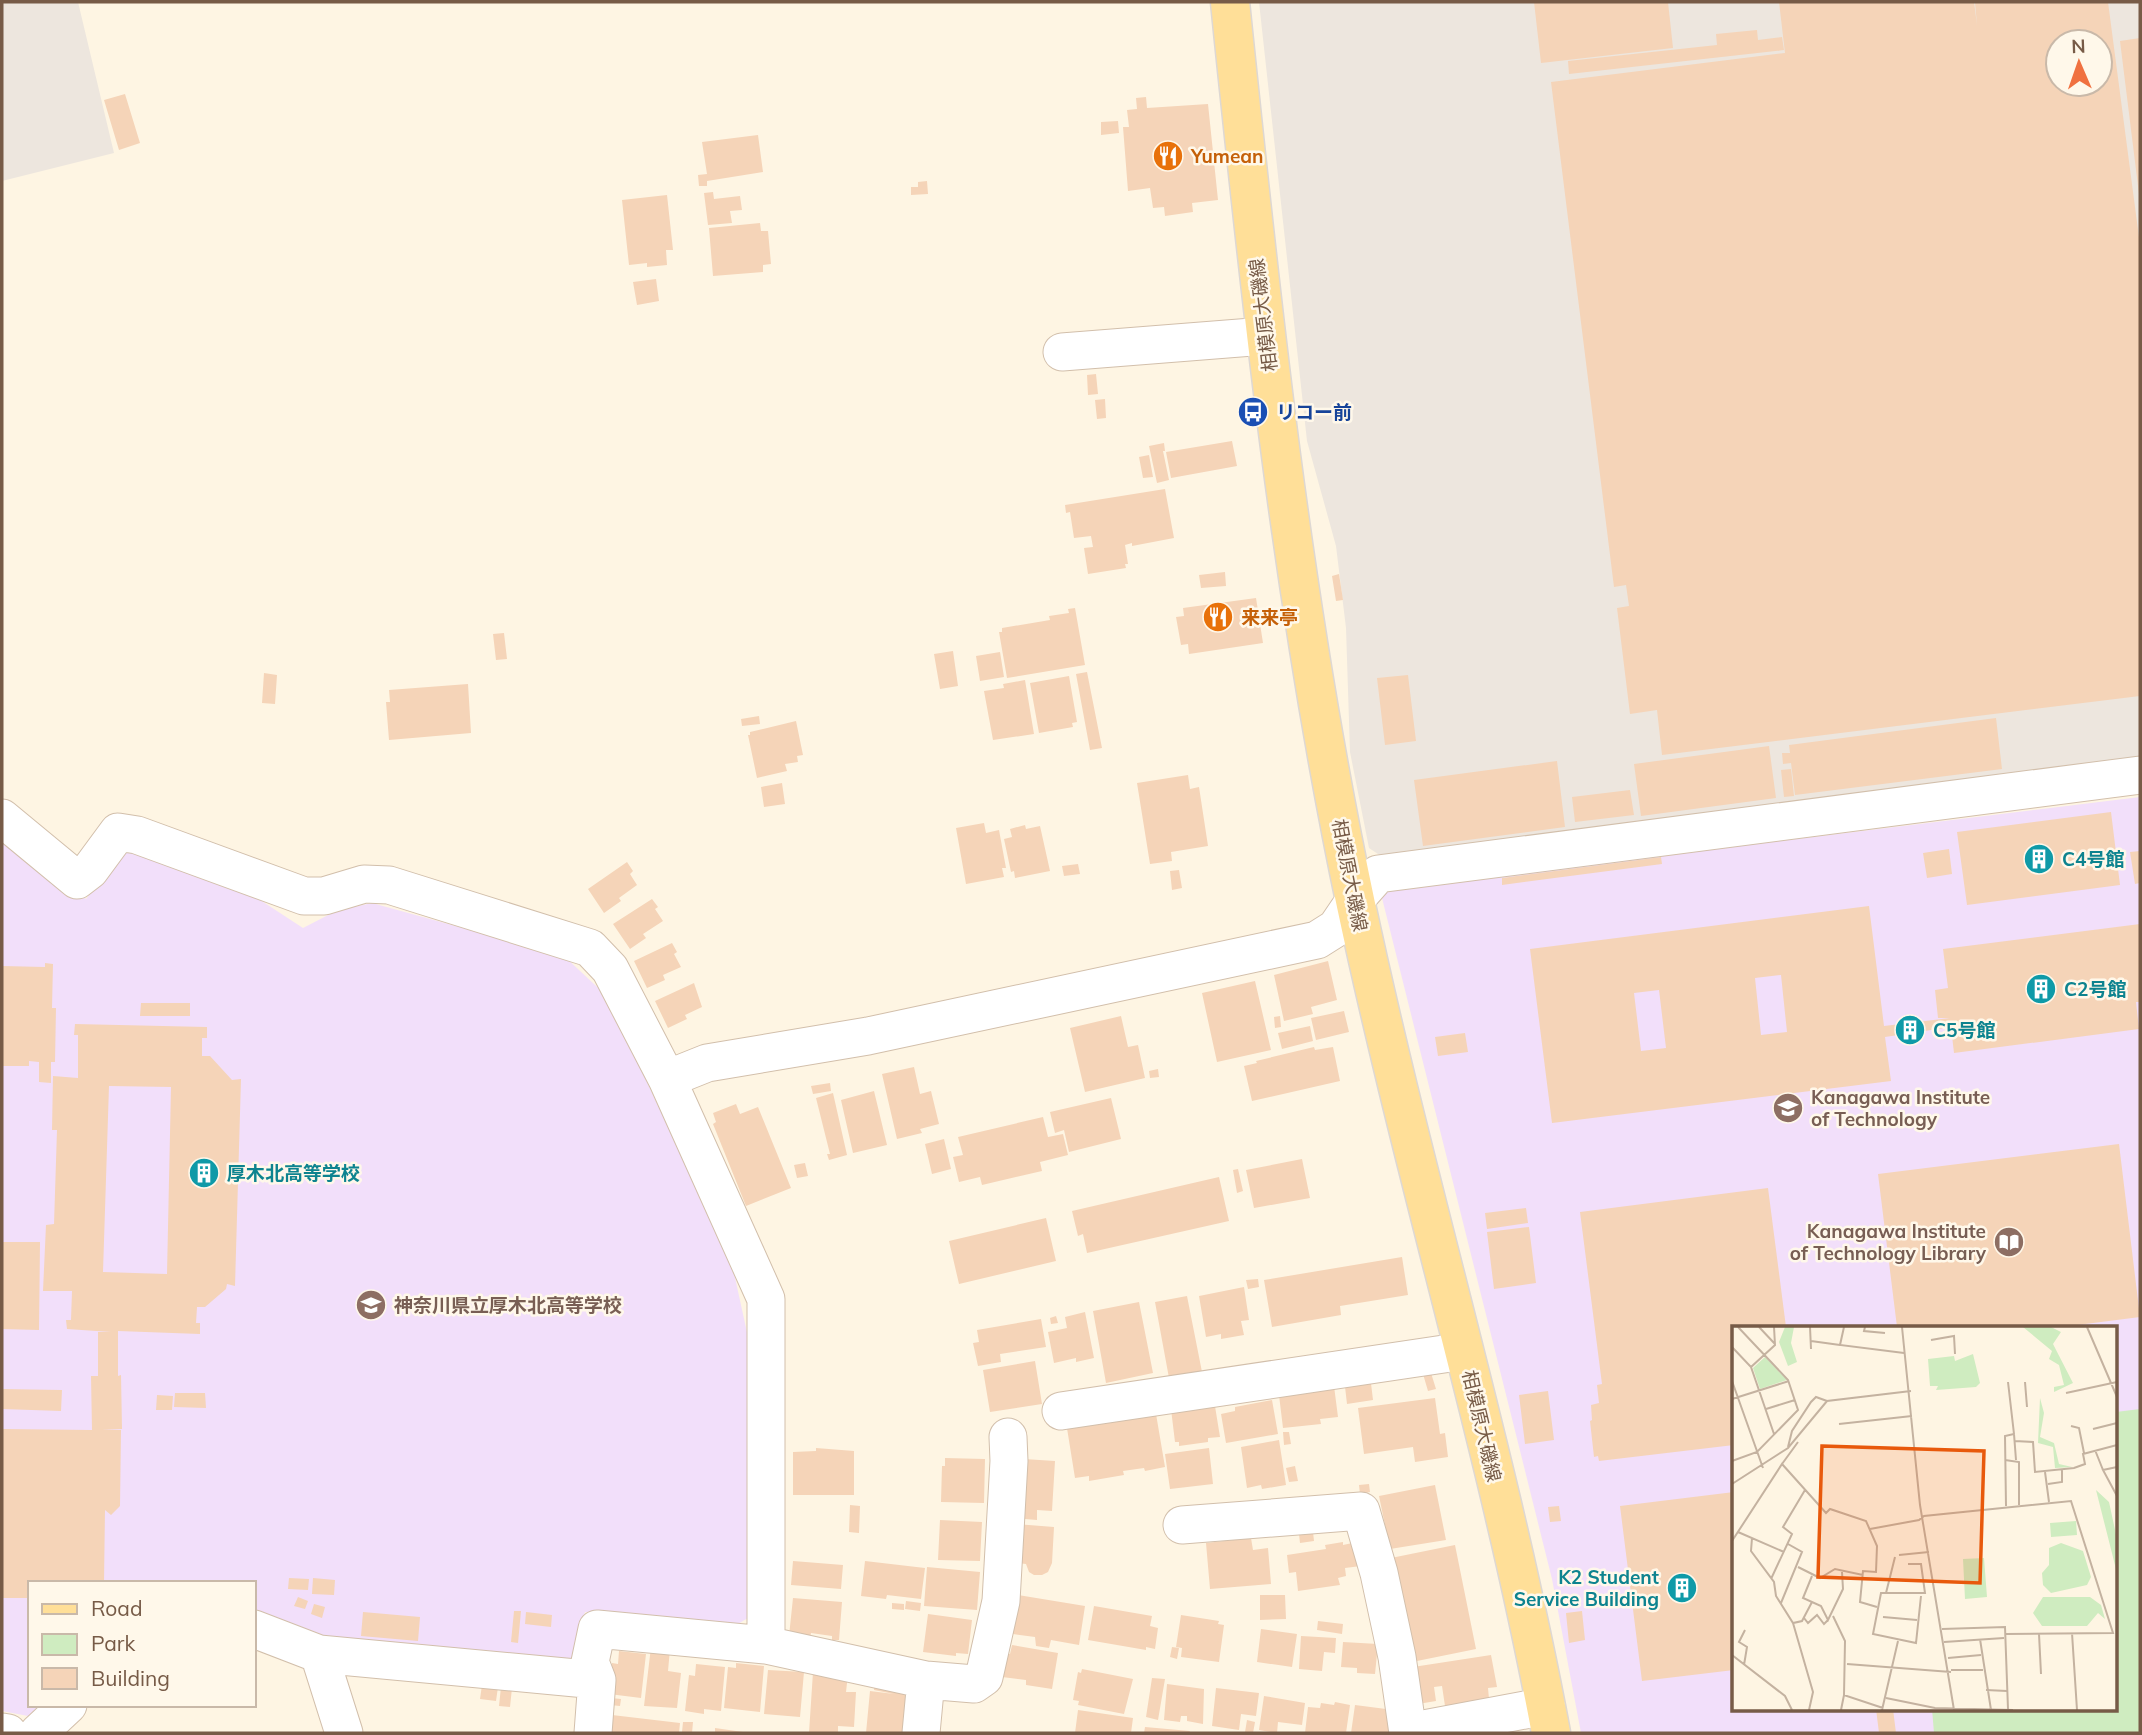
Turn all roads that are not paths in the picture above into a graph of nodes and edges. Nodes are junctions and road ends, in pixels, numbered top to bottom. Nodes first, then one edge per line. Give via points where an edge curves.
1 (1230, 2) edge
2 (1265, 336) junction
3 (1062, 352) dead end
4 (2140, 775) edge
5 (2, 818) edge
6 (1355, 900) junction
7 (667, 1079) junction
8 (1464, 1350) junction
9 (1061, 1411) dead end
10 (1008, 1437) dead end
11 (1182, 1525) dead end
12 (256, 1630) edge
13 (766, 1645) junction
14 (319, 1654) junction
15 (597, 1679) junction
16 (926, 1680) junction
17 (66, 1707) edge
18 (1548, 1720) edge
19 (2, 1732) edge
20 (8, 1733) edge
21 (38, 1733) edge
22 (344, 1733) edge
23 (593, 1733) edge
24 (921, 1733) edge
25 (1408, 1733) edge

1 - 2 main road, 相模原大磯線
2 - 3 street
2 - 6 main road, 相模原大磯線 via 1299,591
4 - 6 street via 1378,874
5 - 7 street via 77,880 118,832 304,896 364,884 389,885 590,948 610,970
6 - 7 street via 1336,928 1317,940 868,1036 707,1063
6 - 8 main road, 相模原大磯線 via 1384,1036
7 - 13 street via 766,1299
8 - 9 street
8 - 18 main road, 相模原大磯線
10 - 16 street via 1001,1601 984,1677 974,1684
11 - 25 street via 1361,1511 1397,1657
12 - 14 street
13 - 15 street via 597,1629 590,1662
13 - 16 street
14 - 15 street
14 - 22 street
15 - 23 street
16 - 24 street
17 - 21 street
18 - 25 street
19 - 20 street

